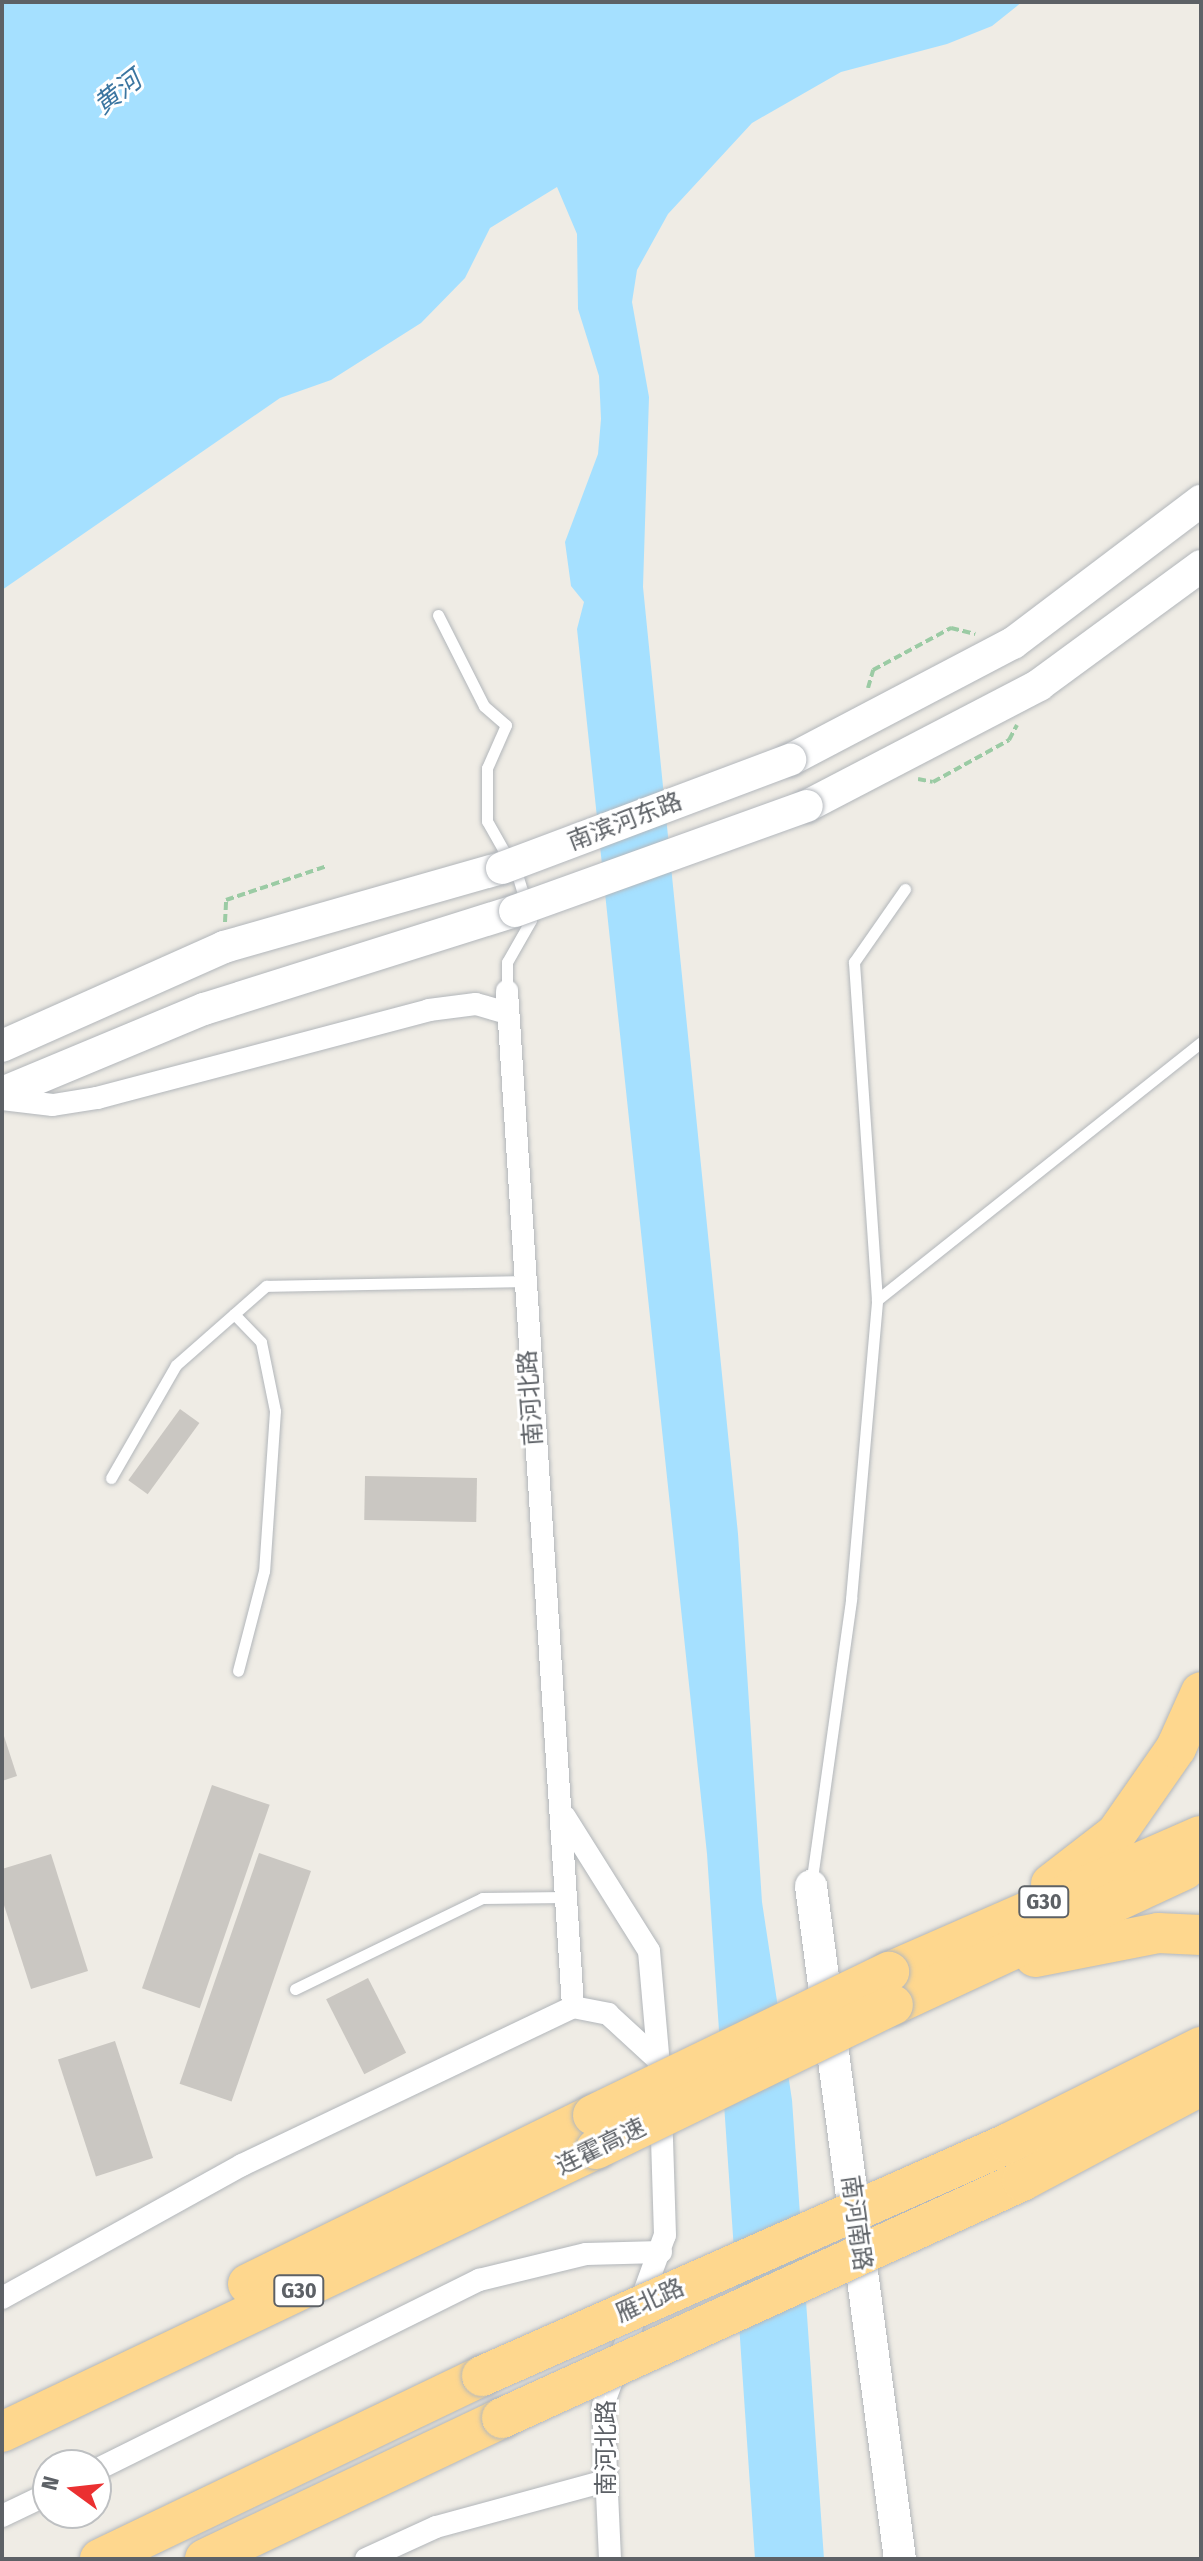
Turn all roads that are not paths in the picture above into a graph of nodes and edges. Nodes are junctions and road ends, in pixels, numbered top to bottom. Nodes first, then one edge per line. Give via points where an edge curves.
1 (1201, 501) edge
2 (1201, 566) edge
3 (438, 615) dead end
4 (905, 889) dead end
5 (507, 1002) junction
6 (1201, 1042) edge
7 (2, 1046) edge
8 (2, 1096) edge
9 (523, 1281) junction
10 (877, 1300) junction
11 (234, 1314) junction
12 (111, 1478) dead end
13 (238, 1671) dead end
14 (1201, 1692) edge
15 (560, 1804) junction
16 (1201, 1836) edge
17 (1201, 1862) edge
18 (811, 1886) joint
19 (566, 1897) junction
20 (1013, 1915) junction
21 (1201, 1935) edge
22 (972, 1969) junction
23 (891, 1988) junction
24 (295, 1989) dead end
25 (573, 2007) junction
26 (1201, 2047) edge
27 (658, 2060) junction
28 (1201, 2086) edge
29 (595, 2132) junction
30 (661, 2252) junction
31 (2, 2298) edge
32 (2, 2403) edge
33 (2, 2432) edge
34 (112, 2462) edge
35 (605, 2481) junction
36 (32, 2502) edge
37 (2, 2516) edge
38 (100, 2559) edge
39 (205, 2559) edge
40 (366, 2559) edge
41 (610, 2559) edge
42 (900, 2559) edge

1 - 7 main road, 南滨河东路, bridge via 1013,643 858,729 790,760 502,868 224,947
2 - 8 main road, 南滨河东路, bridge via 1039,685 807,806 515,911 204,1009
3 - 5 lane via 484,706 506,725 487,768 487,821 517,874 531,920 507,962
4 - 10 lane via 854,962
5 - 8 street via 429,1010 97,1098 53,1105
5 - 9 street, 南河北路
6 - 10 lane
9 - 11 lane via 266,1286
9 - 15 street, 南河北路
10 - 18 lane via 851,1599
11 - 12 lane via 176,1365
11 - 13 lane via 261,1342 275,1411 264,1571
14 - 20 highway via 1176,1748 1116,1834
15 - 19 street, 南河北路
15 - 27 street, 南河北路 via 649,1951
16 - 20 highway, 连霍高速 / G30
17 - 22 highway, 连霍高速 / G30
18 - 42 main road, 南河南路
19 - 24 lane via 482,1898
19 - 25 street, 南河北路
20 - 23 highway, 连霍高速 / G30
21 - 22 highway via 1158,1933
22 - 23 highway, 连霍高速 / G30
23 - 29 highway, 连霍高速 / G30, bridge
25 - 27 street via 608,2014
25 - 31 street via 242,2165
26 - 38 highway, 雁北路, bridge via 1009,2143 482,2376
27 - 30 street, 南河北路 via 666,2198
28 - 39 highway, 雁北路, bridge via 1022,2181
29 - 32 highway, 连霍高速 / G30
29 - 33 highway, 连霍高速 / G30
30 - 34 street via 586,2254 479,2280
30 - 35 street, 南河北路 via 606,2387
35 - 40 street via 436,2527
35 - 41 street, 南河北路
36 - 37 street

